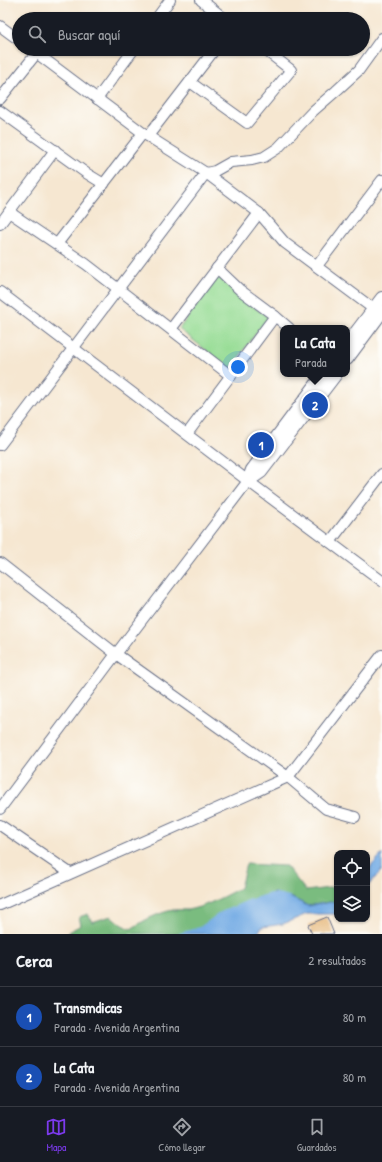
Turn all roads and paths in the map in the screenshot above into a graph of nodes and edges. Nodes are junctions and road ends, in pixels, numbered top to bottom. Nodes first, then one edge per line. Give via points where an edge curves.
1 (170, 0) edge
2 (200, 0) edge
3 (161, 12) edge
4 (216, 12) edge
5 (0, 26) edge
6 (12, 35) edge
7 (382, 38) edge
8 (370, 55) edge
9 (30, 56) edge
10 (40, 56) edge
11 (129, 56) edge
12 (210, 56) edge
13 (273, 56) edge
14 (369, 56) edge
15 (190, 82) junction
16 (0, 99) edge
17 (97, 99) junction
18 (0, 111) edge
19 (145, 134) junction
20 (55, 150) junction
21 (206, 173) junction
22 (382, 180) edge
23 (104, 184) junction
24 (9, 212) junction
25 (259, 213) junction
26 (0, 224) edge
27 (57, 244) junction
28 (317, 266) junction
29 (217, 268) junction
30 (119, 289) junction
31 (0, 292) edge
32 (382, 298) edge
33 (380, 312) edge
34 (276, 316) junction
35 (286, 325) edge
36 (172, 329) junction
37 (350, 341) edge
38 (74, 348) junction
39 (350, 355) edge
40 (231, 376) junction
41 (322, 377) edge
42 (334, 377) edge
43 (187, 434) junction
44 (0, 445) edge
45 (382, 474) edge
46 (248, 481) junction
47 (330, 542) junction
48 (0, 563) edge
49 (382, 581) edge
50 (116, 654) junction
51 (382, 655) edge
52 (288, 777) junction
53 (0, 809) edge
54 (355, 817) dead end
55 (0, 825) edge
56 (70, 874) junction
57 (0, 905) edge

1 - 3 street
2 - 4 street
5 - 6 street
7 - 8 street
9 - 16 street
10 - 17 street
11 - 17 street
12 - 15 street
13 - 15 street via 290,70 247,123
14 - 21 street via 359,70 313,111 278,148 264,157 231,162
15 - 19 street
17 - 19 street
18 - 20 street
19 - 21 street
19 - 23 street
20 - 23 street
20 - 24 street
21 - 25 street
21 - 30 street
22 - 28 street
23 - 27 street
24 - 26 street
24 - 27 street
25 - 28 street via 285,243
25 - 29 street
27 - 30 street
28 - 33 street
29 - 34 street via 240,290
29 - 36 street
30 - 36 street
30 - 38 street
31 - 38 street
32 - 33 main road
33 - 37 main road
33 - 39 main road
34 - 35 street
34 - 40 street
36 - 40 street
38 - 43 street
38 - 44 street
40 - 43 street
41 - 46 main road via 252,470
42 - 46 main road via 259,474
43 - 46 street
45 - 47 street
46 - 47 street
46 - 50 street
47 - 49 street
48 - 50 street
50 - 52 street
50 - 53 street
51 - 52 street
52 - 54 street via 326,809
52 - 56 street
55 - 56 street
56 - 57 street

